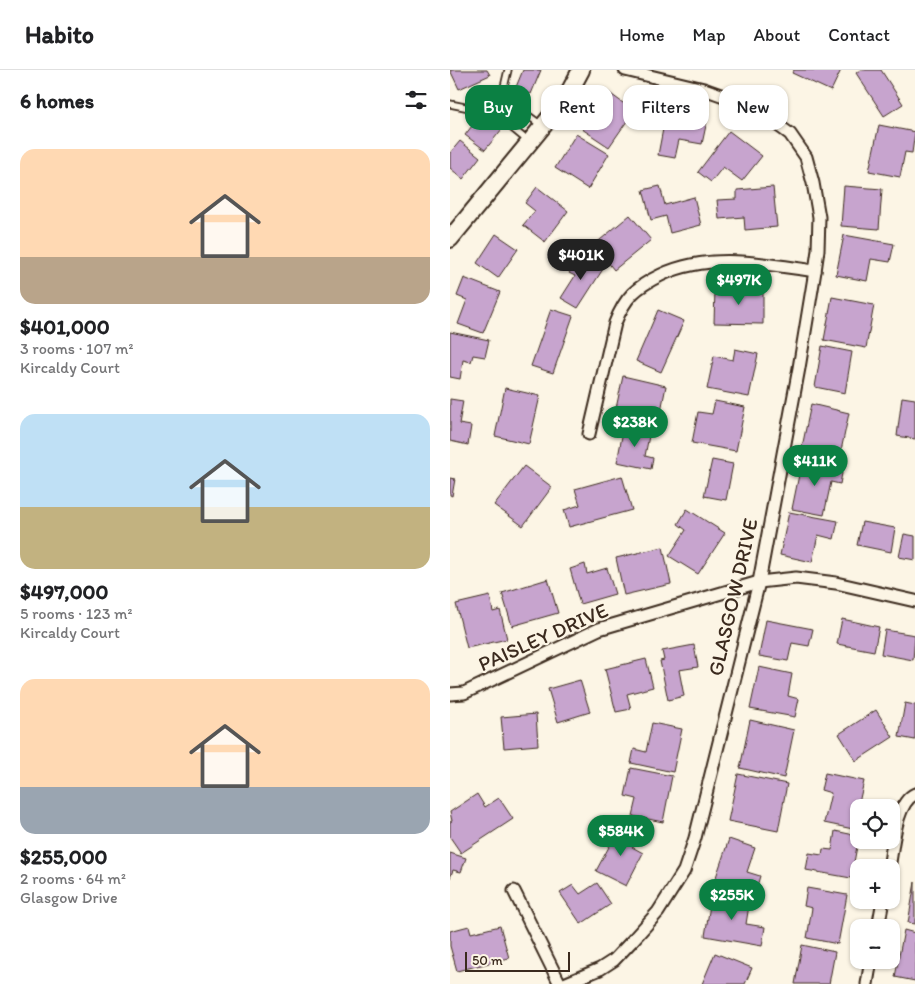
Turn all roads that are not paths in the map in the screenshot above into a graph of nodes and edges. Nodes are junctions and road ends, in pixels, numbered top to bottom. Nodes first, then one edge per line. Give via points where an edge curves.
1 (508, 70) edge
2 (581, 70) edge
3 (626, 70) edge
4 (573, 85) edge
5 (450, 104) edge
6 (541, 125) edge
7 (541, 128) edge
8 (529, 143) junction
9 (451, 236) edge
10 (815, 272) junction
11 (589, 434) dead end
12 (758, 582) junction
13 (915, 601) edge
14 (450, 694) edge
15 (915, 794) edge
16 (891, 859) edge
17 (514, 891) dead end
18 (870, 969) edge
19 (560, 984) edge
20 (564, 984) edge
21 (867, 984) edge

1 - 6 lane via 504,88 507,100
2 - 4 street
3 - 10 street, GLASGOW DRIVE via 735,100 761,113 790,134 806,157 813,183 818,217
5 - 8 lane via 494,113
7 - 8 street
8 - 9 street
10 - 11 street via 745,262 705,261 675,268 644,283 627,298 614,323
10 - 12 street, GLASGOW DRIVE
12 - 13 street, PAISLEY DRIVE via 796,578 836,583
12 - 14 street, PAISLEY DRIVE via 599,629 464,693
12 - 20 street, GLASGOW DRIVE via 684,871 658,912 614,960
15 - 16 street via 910,796 900,814
17 - 19 street
18 - 21 street

